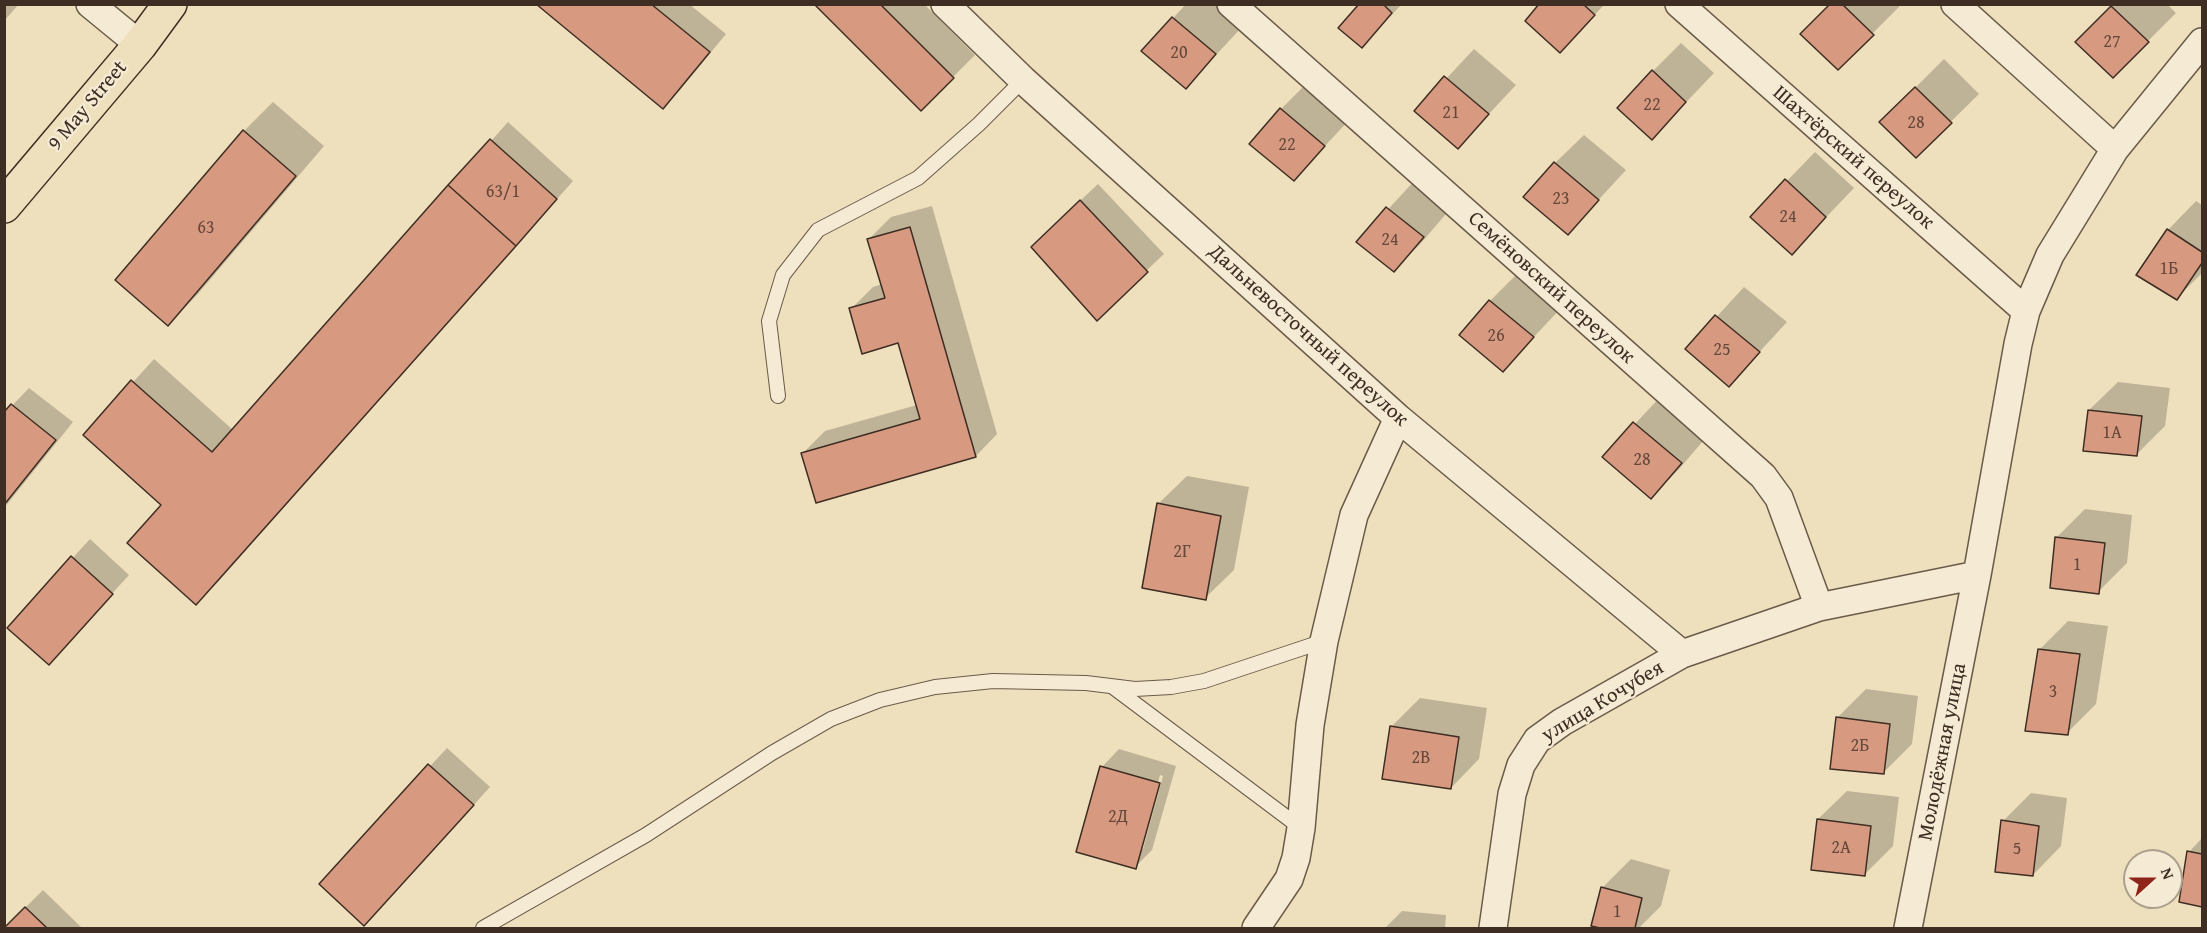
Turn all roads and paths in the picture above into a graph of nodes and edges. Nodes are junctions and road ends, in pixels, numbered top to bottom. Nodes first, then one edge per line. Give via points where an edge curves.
1 (90, 4) edge
2 (170, 4) edge
3 (945, 4) edge
4 (1231, 4) edge
5 (1679, 4) edge
6 (1955, 4) edge
7 (2202, 42) edge
8 (140, 45) junction
9 (1023, 80) junction
10 (2115, 149) junction
11 (8, 194) edge
12 (2026, 310) junction
13 (777, 396) dead end
14 (1398, 417) junction
15 (1977, 575) junction
16 (1819, 607) junction
17 (1324, 641) junction
18 (1682, 654) junction
19 (1113, 686) junction
20 (1301, 828) junction
21 (483, 928) edge
22 (1256, 928) edge
23 (1493, 928) edge
24 (1908, 928) edge

1 - 8 street
2 - 8 main road, 9 May Street
3 - 9 street, Дальневосточный переулок
4 - 16 street, Семёновский переулок via 1763,476 1779,498
5 - 12 street, Шахтёрский переулок
6 - 10 street
7 - 10 street, Молодёжная улица
8 - 11 main road, 9 May Street
9 - 13 lane via 918,178 818,230 783,275 769,321
9 - 14 street, Дальневосточный переулок
10 - 12 street, Молодёжная улица via 2050,255
12 - 15 street, Молодёжная улица
14 - 17 street via 1354,515
14 - 18 street, Дальневосточный переулок
15 - 16 street, улица Кочубея
15 - 24 street, Молодёжная улица
16 - 18 street, улица Кочубея
17 - 19 lane via 1204,681 1135,689
17 - 20 street via 1310,725
18 - 23 street, улица Кочубея via 1537,740 1521,765 1512,794
19 - 20 lane
19 - 21 lane via 993,681 880,700 831,719 646,835
20 - 22 street via 1289,879

